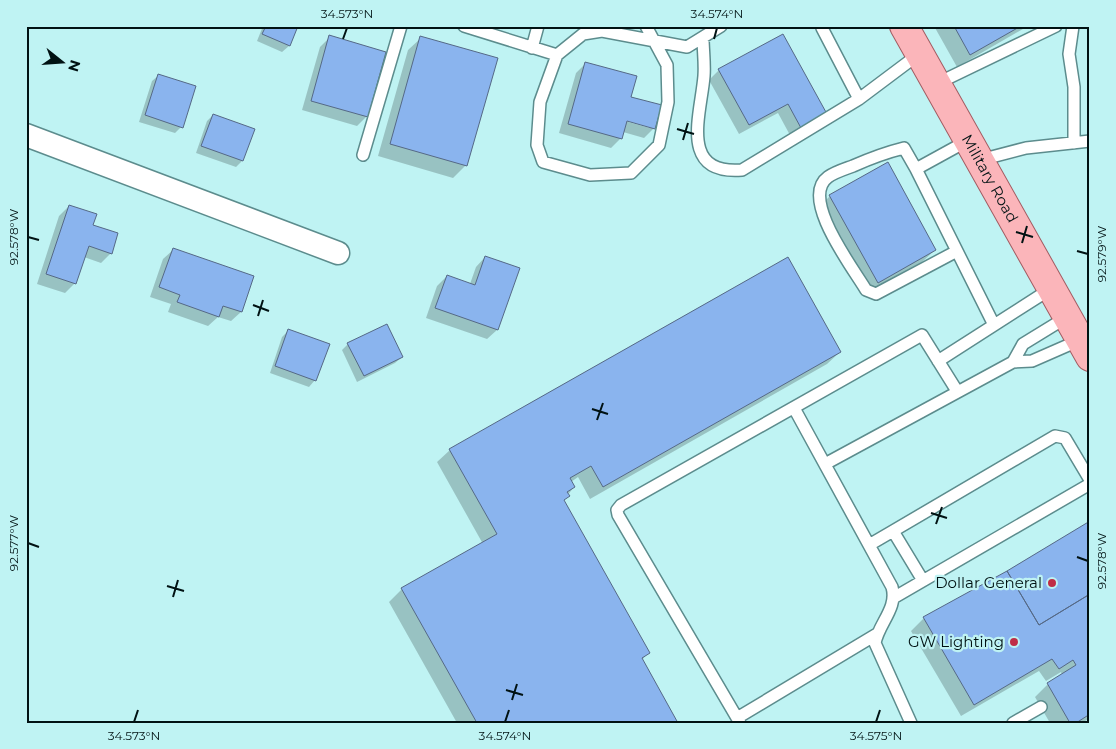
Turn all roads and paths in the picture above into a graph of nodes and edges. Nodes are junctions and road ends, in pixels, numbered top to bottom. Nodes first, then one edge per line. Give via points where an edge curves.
1 (401, 26) edge
2 (464, 26) edge
3 (538, 26) edge
4 (646, 26) edge
5 (904, 26) edge
6 (1056, 26) edge
7 (1073, 26) edge
8 (718, 27) edge
9 (822, 28) dead end
10 (703, 37) junction
11 (654, 41) junction
12 (532, 48) junction
13 (919, 54) junction
14 (557, 55) junction
15 (936, 84) junction
16 (859, 99) junction
17 (26, 135) edge
18 (1090, 141) edge
19 (1074, 143) junction
20 (973, 150) junction
21 (363, 155) dead end
22 (916, 169) junction
23 (958, 251) junction
24 (338, 253) dead end
25 (1052, 288) junction
26 (1067, 317) junction
27 (994, 325) junction
28 (1085, 348) edge
29 (938, 361) junction
30 (1013, 362) junction
31 (957, 391) junction
32 (794, 408) junction
33 (825, 464) junction
34 (1090, 480) edge
35 (1090, 484) edge
36 (893, 531) junction
37 (870, 545) junction
38 (922, 579) junction
39 (895, 596) junction
40 (877, 634) junction
41 (1041, 707) dead end
42 (738, 721) edge
43 (911, 723) edge
44 (1013, 723) edge

1 - 21 lane
2 - 12 lane
3 - 12 lane
4 - 11 lane
5 - 13 main road, Military Road
6 - 15 lane
7 - 19 lane via 1069,54 1074,87
8 - 10 lane
9 - 16 lane
10 - 11 lane via 687,47
10 - 16 lane via 704,75 696,139 704,159 726,171 742,170
11 - 14 lane via 602,31 584,34
11 - 14 lane via 667,65 668,102 659,145 630,174 590,175 543,162 537,145 540,102
12 - 14 lane
13 - 15 main road, Military Road
13 - 16 lane
15 - 20 main road, Military Road
17 - 24 street
18 - 19 lane
19 - 20 lane
20 - 22 lane
20 - 25 main road, Military Road
22 - 23 lane
22 - 23 lane via 904,148 878,154 827,178 819,190 824,218 866,290 876,294
23 - 27 lane
25 - 26 main road, Military Road
25 - 27 lane
26 - 28 main road, Military Road
26 - 30 lane via 1023,344
27 - 29 lane
28 - 30 lane via 1032,361
29 - 31 lane
29 - 32 lane via 922,335
30 - 31 lane
31 - 33 lane
32 - 33 lane
32 - 42 lane via 617,510
33 - 37 lane
34 - 36 lane via 1065,438 1055,436
35 - 38 lane
36 - 37 lane
36 - 38 lane
37 - 39 lane
38 - 39 lane
39 - 40 lane
40 - 42 lane
40 - 43 lane via 877,652
41 - 44 lane

